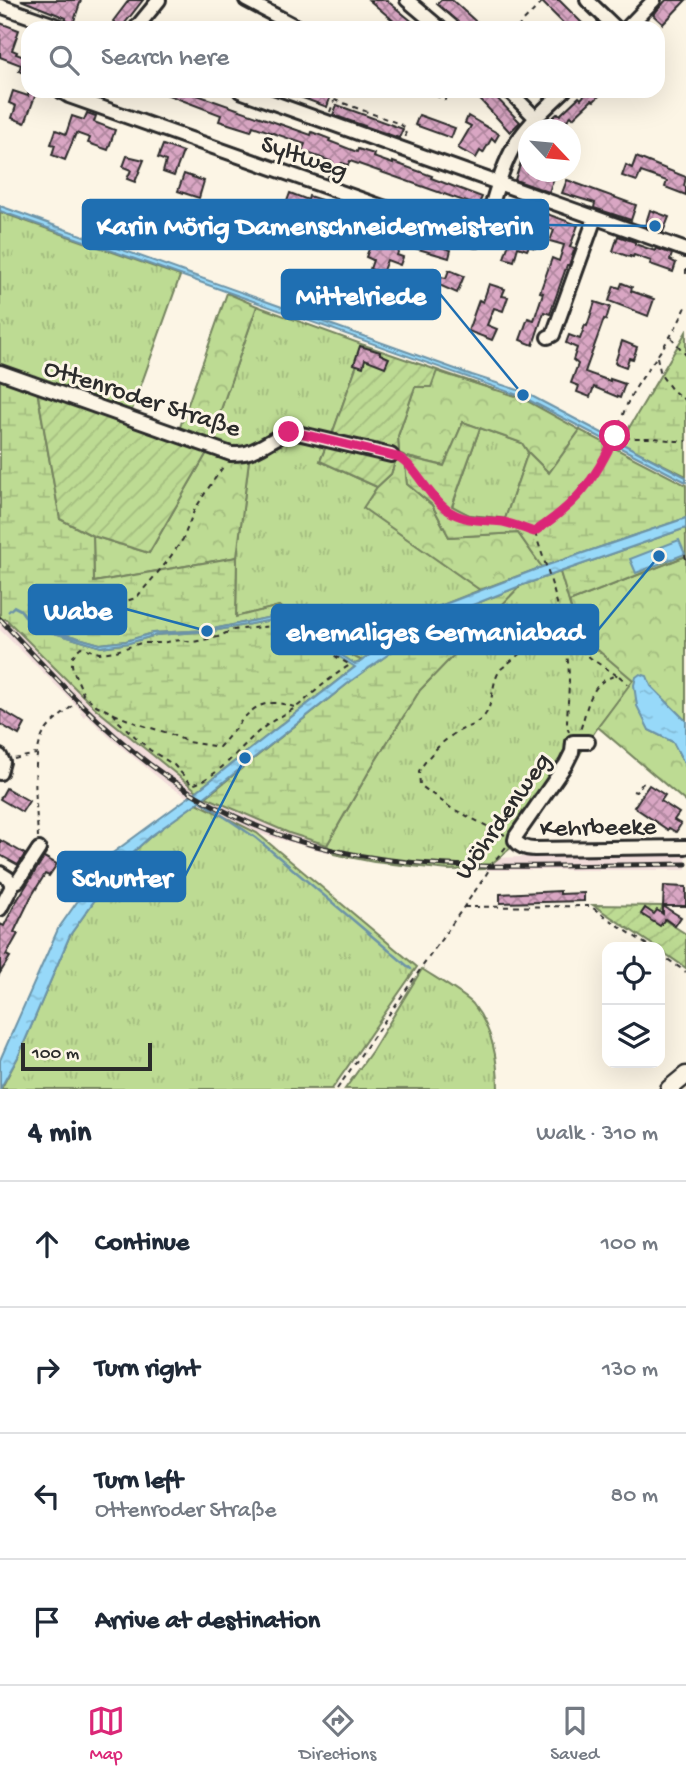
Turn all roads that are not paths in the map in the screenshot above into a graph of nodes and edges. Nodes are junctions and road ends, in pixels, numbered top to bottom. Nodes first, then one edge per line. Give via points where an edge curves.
1 (159, 0) edge
2 (246, 0) edge
3 (407, 0) edge
4 (587, 0) edge
5 (654, 0) edge
6 (0, 6) edge
7 (43, 21) edge
8 (142, 21) edge
9 (286, 21) edge
10 (432, 21) edge
11 (609, 21) edge
12 (634, 21) edge
13 (75, 98) edge
14 (260, 98) edge
15 (516, 98) edge
16 (557, 98) edge
17 (536, 118) junction
18 (499, 184) junction
19 (595, 218) junction
20 (686, 250) edge
21 (548, 337) dead end
22 (0, 372) edge
23 (391, 455) road end
24 (588, 742) dead end
25 (515, 840) joint
26 (686, 847) edge
27 (39, 849) road end
28 (0, 873) edge
29 (11, 883) junction
30 (0, 909) edge
31 (686, 1075) edge
32 (669, 1089) edge

1 - 8 street
2 - 9 street
3 - 10 street
4 - 11 street
5 - 12 street
6 - 7 street
13 - 18 street, Syltweg via 476,240 482,236
14 - 18 street
15 - 17 street
16 - 17 street
17 - 18 street via 515,144
18 - 19 street
19 - 20 street
19 - 21 street via 553,335
22 - 23 street, Ottenroder Straße via 232,454 247,453 293,432
24 - 25 street, Wöhrdenweg via 573,742 566,764
25 - 26 street, Kehrbeeke via 528,849
27 - 29 street via 18,881
28 - 29 street
29 - 30 street
31 - 32 main road

